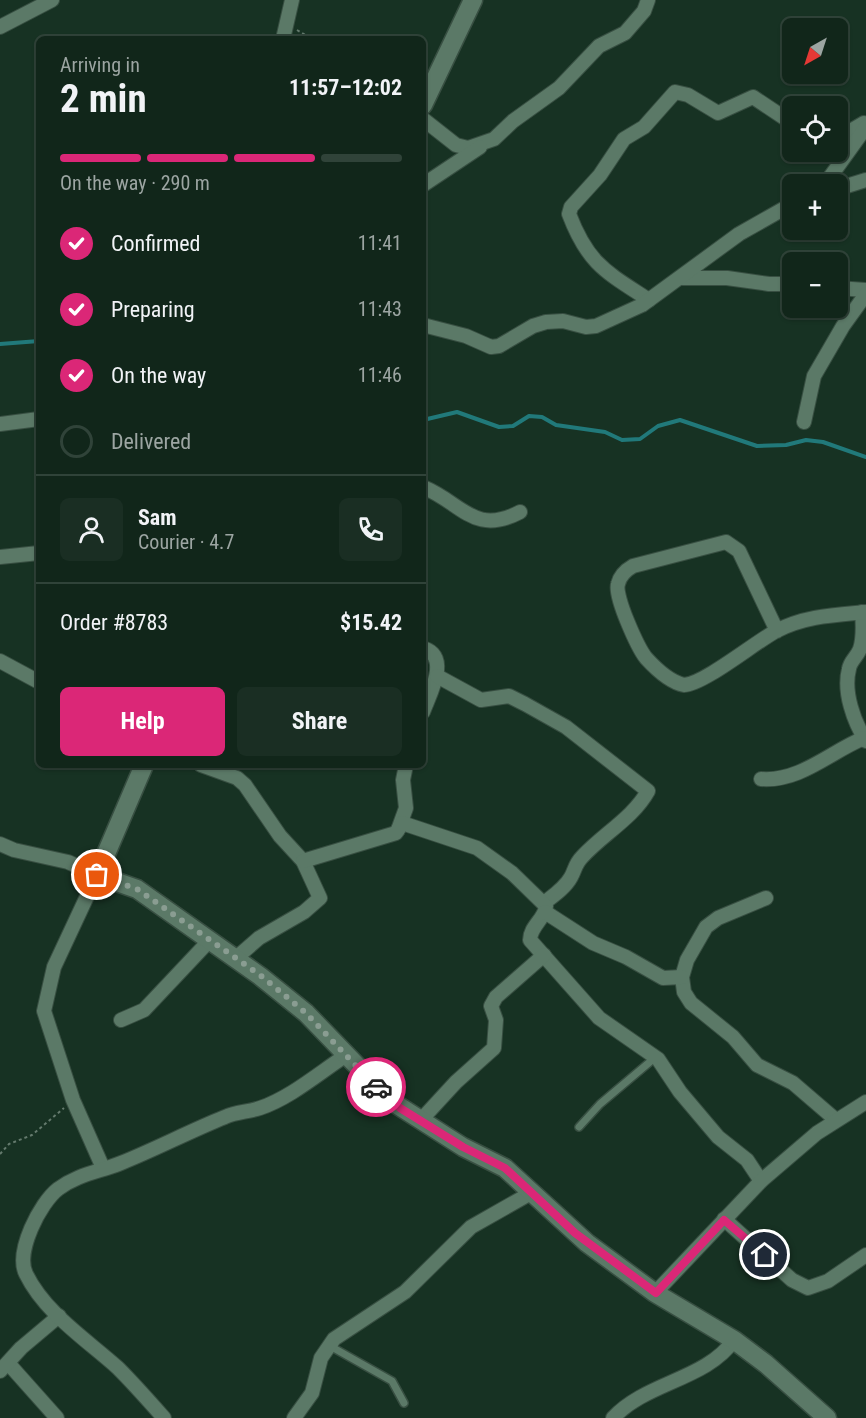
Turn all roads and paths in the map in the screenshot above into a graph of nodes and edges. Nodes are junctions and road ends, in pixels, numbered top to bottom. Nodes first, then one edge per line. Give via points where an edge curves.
1 (52, 0) edge
2 (292, 0) edge
3 (473, 0) edge
4 (648, 0) edge
5 (286, 24) junction
6 (0, 27) edge
7 (284, 36) edge
8 (307, 36) edge
9 (426, 98) edge
10 (782, 116) edge
11 (426, 120) edge
12 (866, 121) edge
13 (866, 127) edge
14 (848, 134) edge
15 (482, 145) junction
16 (832, 174) edge
17 (866, 180) edge
18 (426, 182) edge
19 (848, 186) edge
20 (782, 210) edge
21 (680, 278) junction
22 (782, 284) edge
23 (848, 290) edge
24 (866, 292) edge
25 (649, 300) junction
26 (426, 326) edge
27 (36, 419) edge
28 (804, 422) dead end
29 (0, 424) edge
30 (426, 489) edge
31 (520, 512) dead end
32 (36, 553) edge
33 (0, 557) edge
34 (864, 612) edge
35 (777, 631) junction
36 (426, 650) edge
37 (0, 661) edge
38 (437, 676) junction
39 (36, 680) edge
40 (426, 704) edge
41 (865, 740) edge
42 (143, 768) edge
43 (209, 768) edge
44 (406, 768) edge
45 (761, 779) dead end
46 (396, 833) junction
47 (0, 844) edge
48 (303, 861) junction
49 (97, 875) junction
50 (766, 898) dead end
51 (545, 908) junction
52 (210, 940) junction
53 (544, 955) junction
54 (236, 958) junction
55 (682, 977) junction
56 (121, 1020) dead end
57 (345, 1056) junction
58 (653, 1056) junction
59 (73, 1100) junction
60 (866, 1102) edge
61 (421, 1120) junction
62 (836, 1120) junction
63 (579, 1127) dead end
64 (0, 1154) edge
65 (103, 1168) junction
66 (761, 1181) junction
67 (531, 1193) junction
68 (724, 1220) junction
69 (866, 1255) edge
70 (656, 1293) junction
71 (59, 1316) junction
72 (734, 1341) junction
73 (329, 1345) junction
74 (4, 1367) edge
75 (404, 1403) dead end
76 (57, 1418) edge
77 (164, 1418) edge
78 (294, 1418) edge
79 (613, 1418) edge
80 (827, 1418) edge

1 - 6 street
2 - 5 street
3 - 9 street
4 - 15 street via 644,11 625,33 599,46 546,99
5 - 7 street
5 - 8 path
10 - 25 street via 753,97 718,113 688,95 675,92 644,127 624,139 600,175 571,207 569,214 592,259
11 - 15 street via 456,145
12 - 14 street
13 - 16 street
15 - 18 street
17 - 19 street
20 - 21 street via 739,234
21 - 22 street
21 - 25 street
23 - 24 street
24 - 28 street via 814,376
25 - 26 street via 596,326 563,321 533,326 500,346 491,347
27 - 29 street
30 - 31 street via 467,514 488,521 503,521
32 - 33 street
34 - 35 street via 811,617
34 - 41 street via 862,641 847,679 851,704
35 - 35 street via 739,551 726,542 633,566 617,585 643,653 678,684 697,682
36 - 38 street via 435,654
37 - 39 street
38 - 40 street
38 - 51 street via 481,700 509,696 525,704 566,727 646,787 648,792 640,806 604,834 573,868 572,877
41 - 45 street via 776,780
42 - 49 street
43 - 48 street via 245,785 280,836
44 - 46 street via 406,808
46 - 48 street
46 - 51 street via 402,823 469,844 512,873
47 - 49 street via 69,862
48 - 54 street via 320,898 318,902 259,938
49 - 52 street via 137,889
49 - 59 street via 59,954 45,1001 45,1018
50 - 55 street via 706,927 696,940
51 - 53 street via 530,935 534,946
51 - 55 street via 593,944 663,978
52 - 54 street
52 - 56 street via 144,1010
53 - 58 street via 599,1018
53 - 61 street via 496,997 491,1006 496,1020 494,1048
54 - 57 street via 306,1013
55 - 62 street via 684,992 691,1003 733,1037 757,1065 793,1083
57 - 61 street via 391,1101
57 - 65 street via 260,1108 227,1116
58 - 63 lane
58 - 66 street via 718,1137 747,1160
59 - 64 path via 51,1121 32,1135 9,1144
59 - 65 street
60 - 62 street
61 - 67 street via 505,1168
62 - 66 street
65 - 71 street via 88,1172 56,1191 39,1213 26,1245 24,1271
66 - 68 street
67 - 70 street via 587,1243
67 - 73 street via 471,1227 405,1292 344,1330
68 - 69 street via 792,1280 808,1288 828,1281
68 - 70 street
70 - 72 street
71 - 74 street
71 - 77 street via 120,1371
72 - 79 street via 716,1360 650,1391
72 - 80 street
73 - 75 lane via 392,1381
73 - 78 street via 321,1358 312,1393
74 - 76 street

